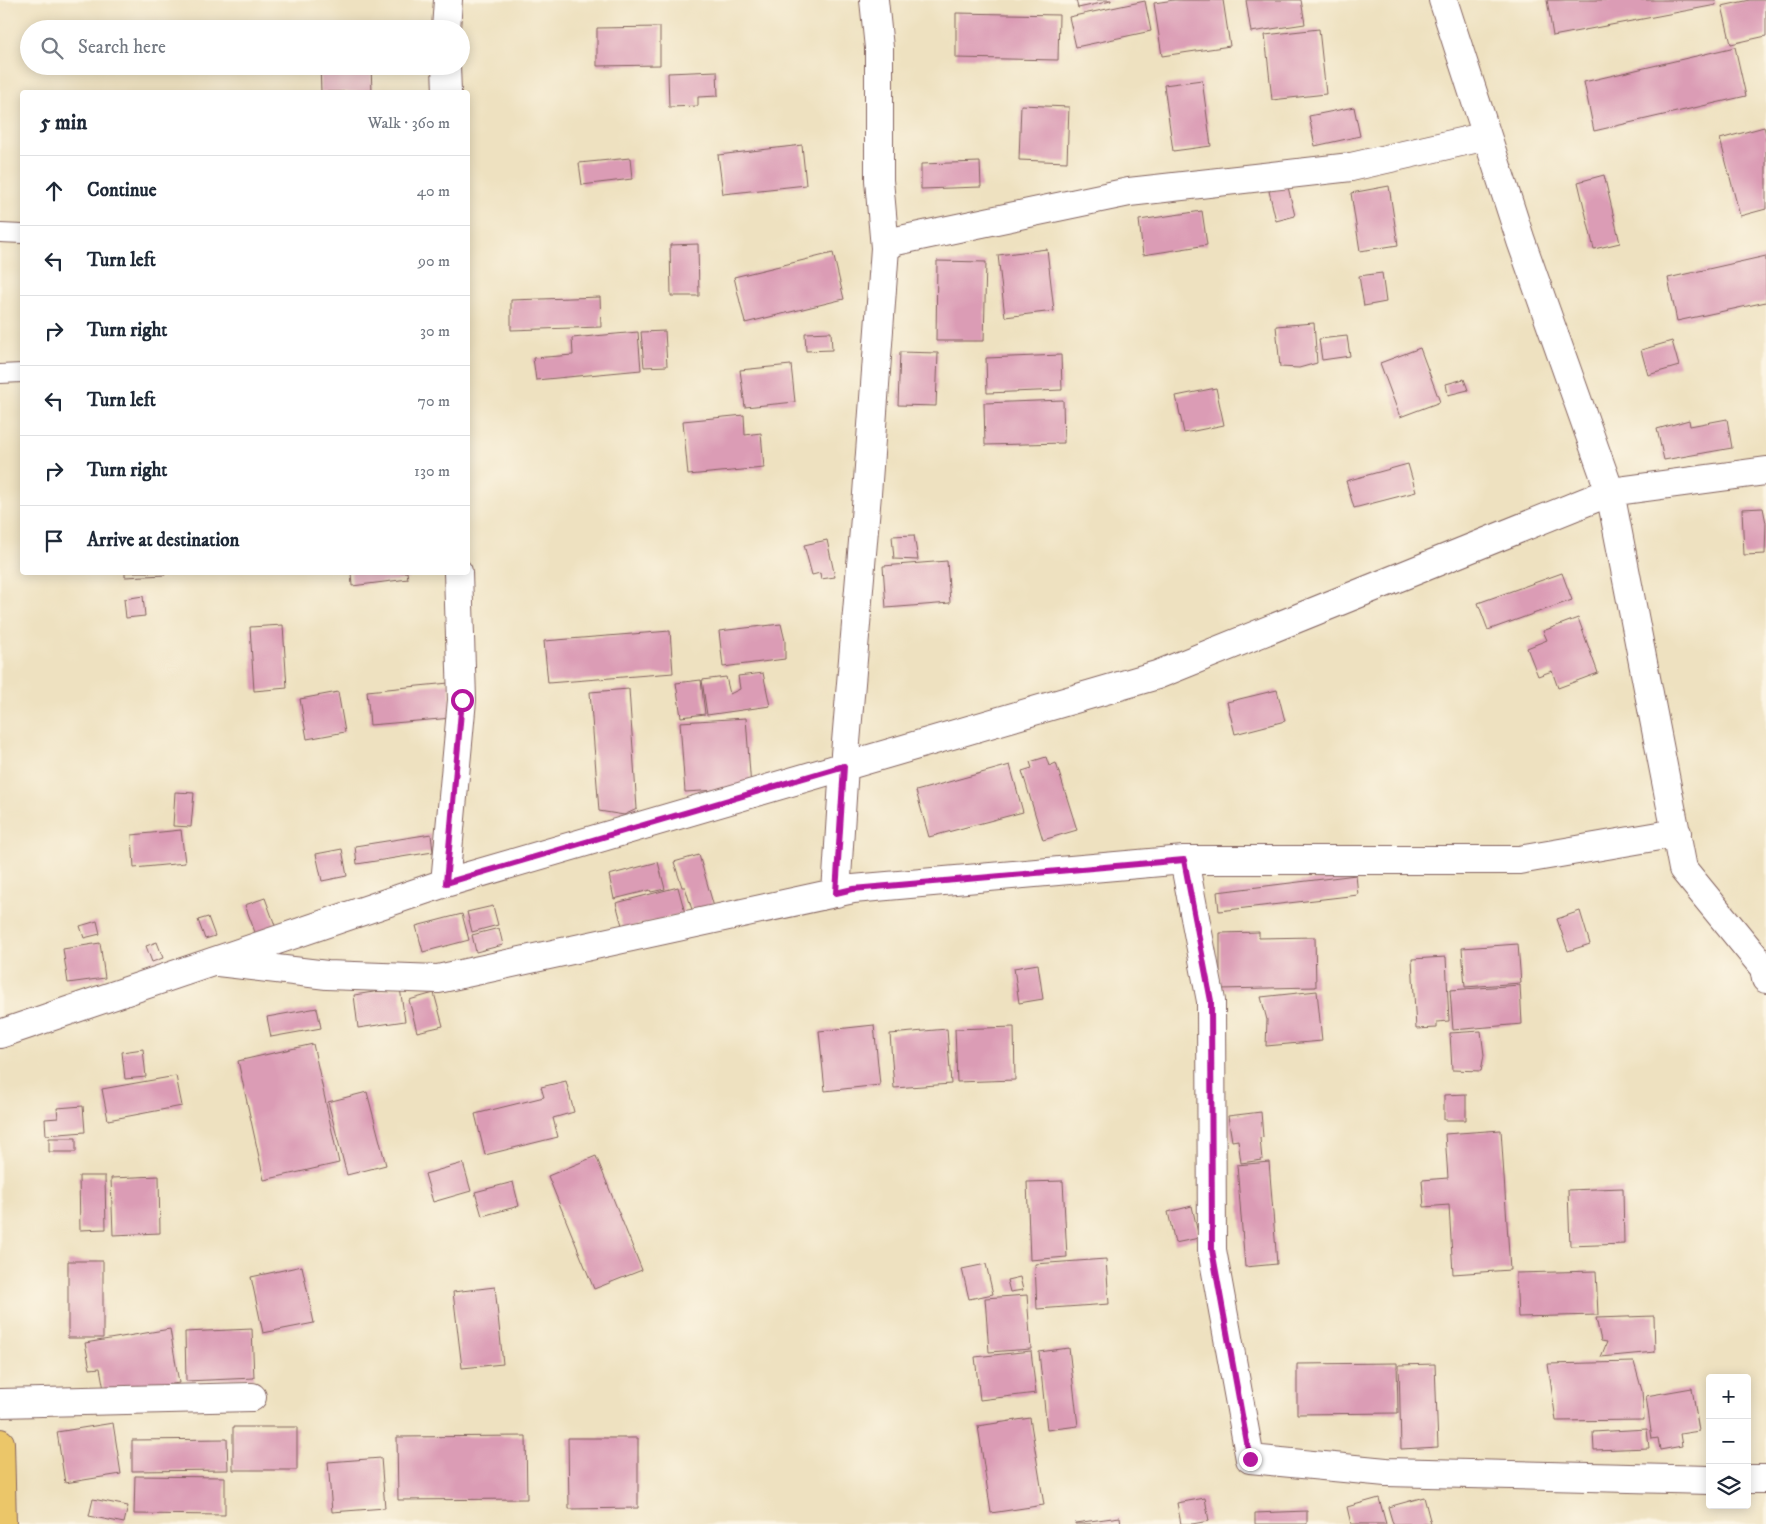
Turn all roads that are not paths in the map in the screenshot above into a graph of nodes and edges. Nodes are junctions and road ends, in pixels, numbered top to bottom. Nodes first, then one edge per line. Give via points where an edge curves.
1 (448, 0) edge
2 (874, 0) edge
3 (1443, 0) edge
4 (447, 20) edge
5 (446, 75) edge
6 (447, 90) edge
7 (1487, 136) junction
8 (0, 233) edge
9 (20, 234) edge
10 (885, 248) junction
11 (20, 373) edge
12 (0, 374) edge
13 (1766, 471) edge
14 (1610, 492) junction
15 (458, 575) edge
16 (844, 766) junction
17 (1677, 833) junction
18 (1184, 860) junction
19 (446, 883) junction
20 (836, 893) junction
21 (212, 961) junction
22 (1766, 979) edge
23 (0, 1034) edge
24 (252, 1397) dead end
25 (0, 1403) edge
26 (0, 1443) edge
27 (1766, 1479) edge
28 (1706, 1480) edge
29 (1751, 1480) edge
30 (2, 1524) edge

1 - 4 street
2 - 10 street via 879,48 880,180
3 - 7 street
5 - 6 street
7 - 10 street via 1351,167 1129,192 896,241
7 - 14 street
8 - 9 lane
10 - 16 street
11 - 12 lane
13 - 14 street
14 - 16 street via 1157,675
14 - 17 street
15 - 19 street via 462,700
16 - 19 street
16 - 20 street
17 - 18 street via 1519,860
17 - 22 street via 1683,869 1764,968
18 - 20 street
18 - 28 street via 1211,1001 1212,1250 1250,1459 1386,1472
19 - 21 street
20 - 21 street via 438,979 327,976
21 - 23 street
24 - 25 street
26 - 30 highway
27 - 29 street

